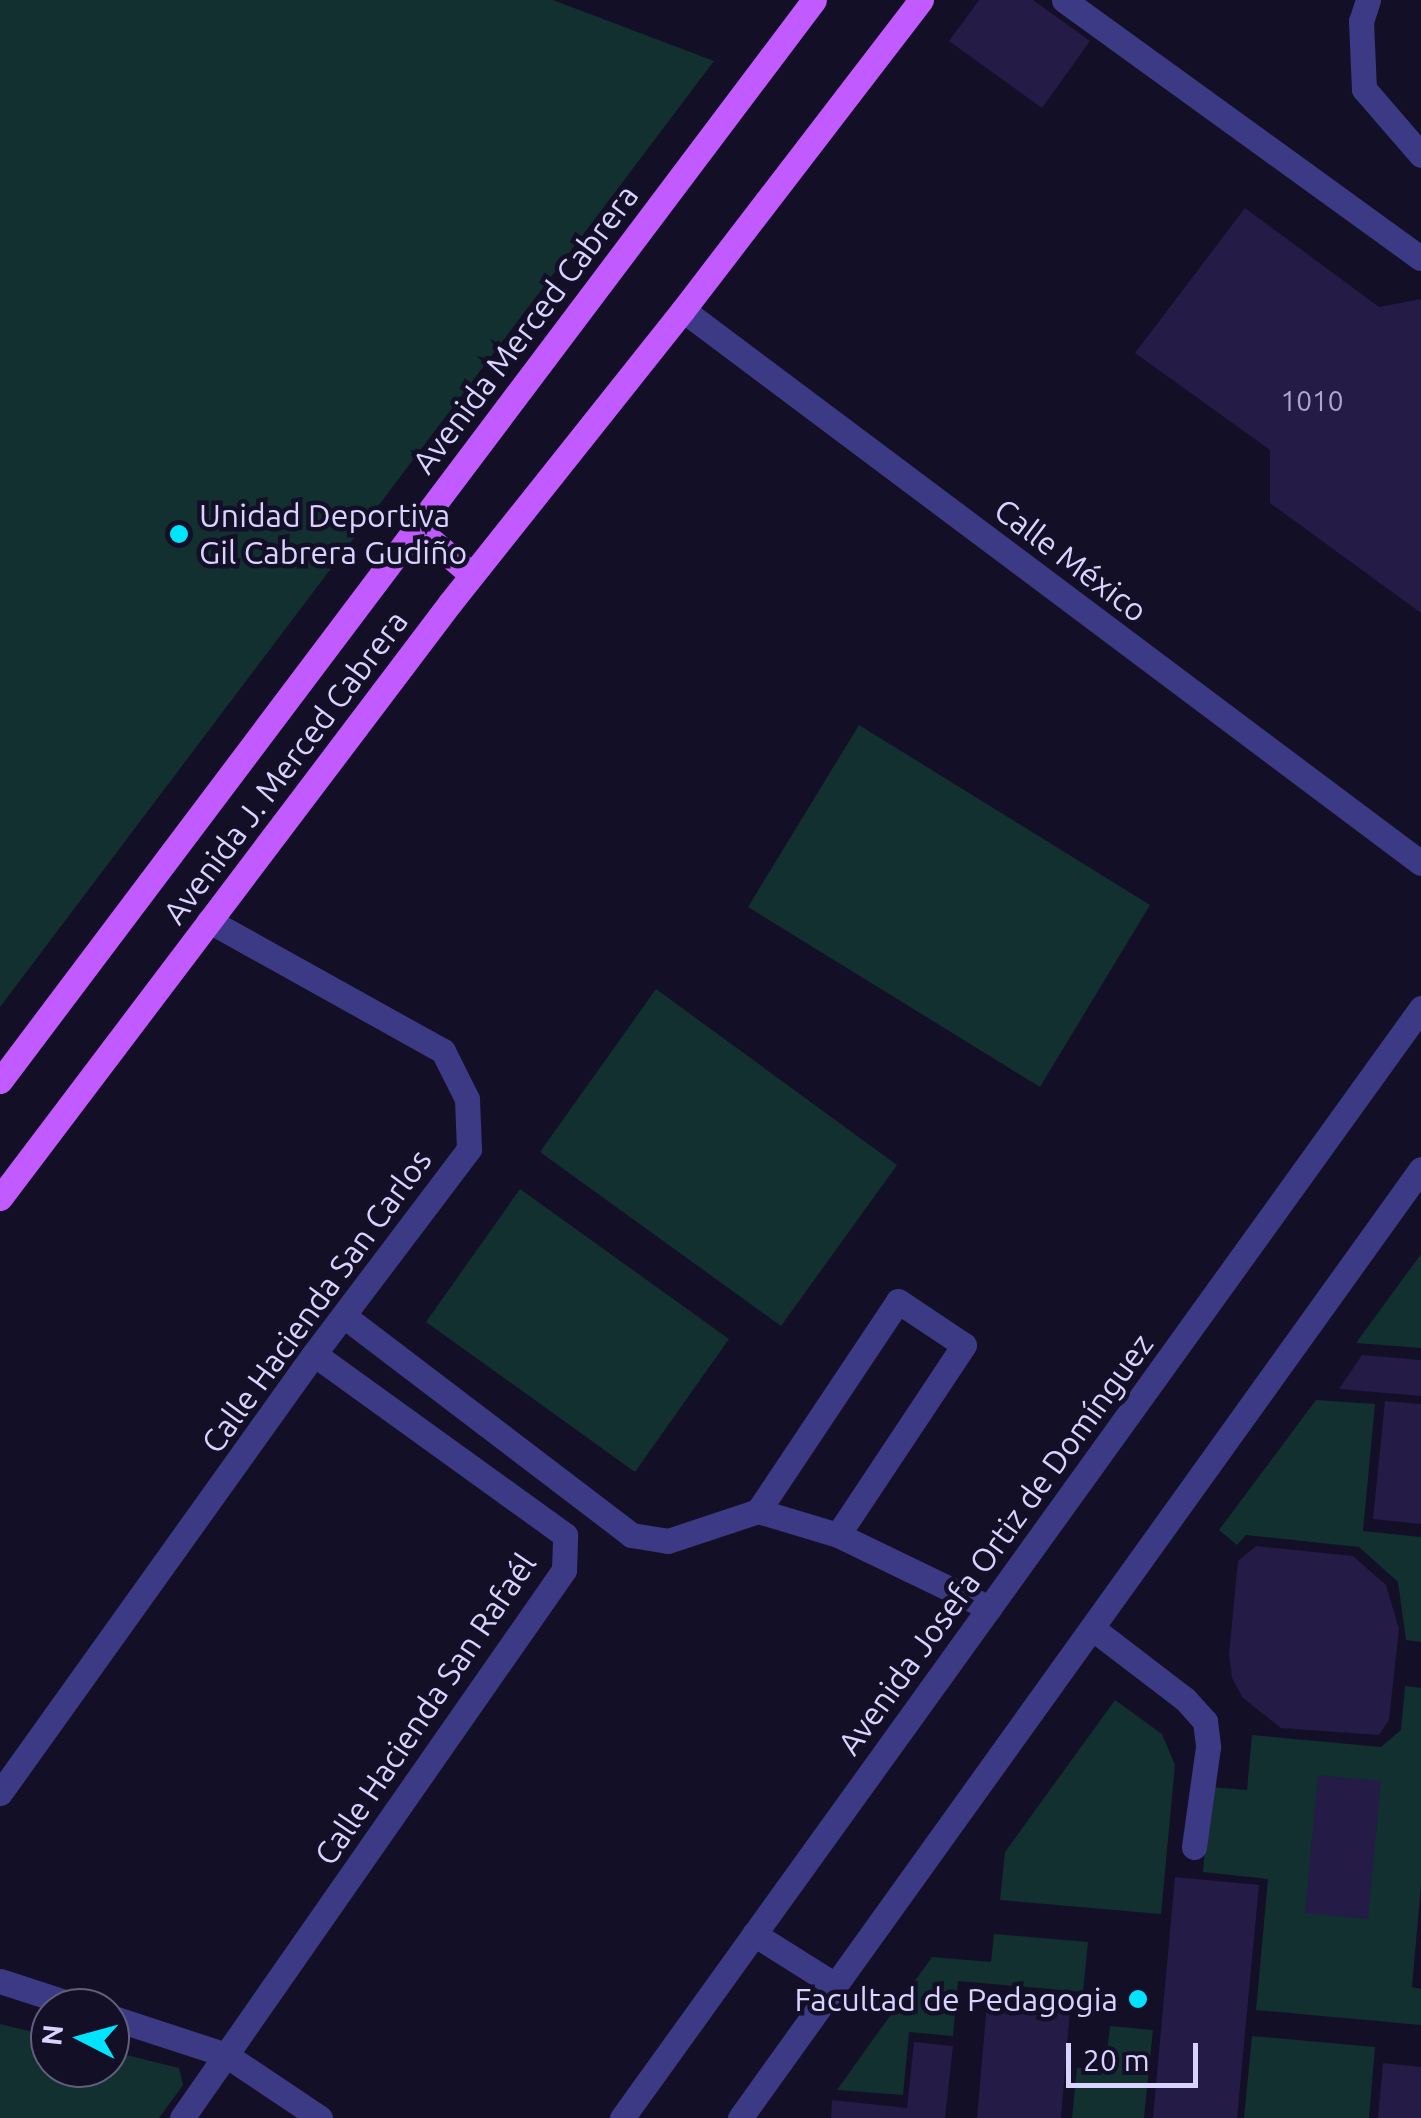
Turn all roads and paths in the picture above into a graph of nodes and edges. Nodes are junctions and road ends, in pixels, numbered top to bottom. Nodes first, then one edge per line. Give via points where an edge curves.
1 (814, 0) edge
2 (920, 0) edge
3 (1064, 0) edge
4 (1368, 0) edge
5 (1421, 155) edge
6 (1421, 258) edge
7 (683, 310) junction
8 (417, 528) junction
9 (472, 575) junction
10 (1421, 862) edge
11 (210, 920) junction
12 (1421, 1008) edge
13 (0, 1081) edge
14 (1421, 1169) edge
15 (0, 1198) edge
16 (344, 1316) junction
17 (314, 1354) junction
18 (758, 1512) junction
19 (838, 1535) junction
20 (990, 1608) junction
21 (1092, 1628) junction
22 (0, 1793) edge
23 (1194, 1847) dead end
24 (754, 1934) junction
25 (0, 1981) edge
26 (835, 1985) junction
27 (30, 1991) edge
28 (130, 2024) edge
29 (226, 2055) junction
30 (182, 2118) edge
31 (320, 2118) edge
32 (622, 2118) edge
33 (740, 2118) edge

1 - 8 main road, Avenida Merced Cabrera
2 - 7 main road, Avenida J. Merced Cabrera
3 - 6 street
4 - 5 street via 1361,22 1364,90
7 - 9 main road, Avenida J. Merced Cabrera
7 - 10 street, Calle México
8 - 9 main road
8 - 13 main road, Avenida Merced Cabrera
9 - 11 main road, Avenida J. Merced Cabrera
11 - 15 main road, Avenida J. Merced Cabrera
11 - 16 street, Calle Hacienda San Carlos via 444,1052 467,1099 469,1149
12 - 20 street, Avenida Josefa Ortiz de Domínguez
14 - 21 street
16 - 17 street, Calle Hacienda San Carlos
16 - 18 street via 631,1536 668,1541
17 - 22 street, Calle Hacienda San Carlos
17 - 29 street, Calle Hacienda San Rafaél via 564,1536 564,1570
18 - 19 street
18 - 19 street via 898,1302 964,1345
19 - 20 street
20 - 24 street, Avenida Josefa Ortiz de Domínguez
21 - 23 street via 1205,1721 1208,1748
21 - 26 street
24 - 26 street
24 - 32 street, Avenida Josefa Ortiz de Domínguez
25 - 27 street
26 - 33 street
28 - 29 street
29 - 30 street, Calle Hacienda San Rafaél
29 - 31 street

